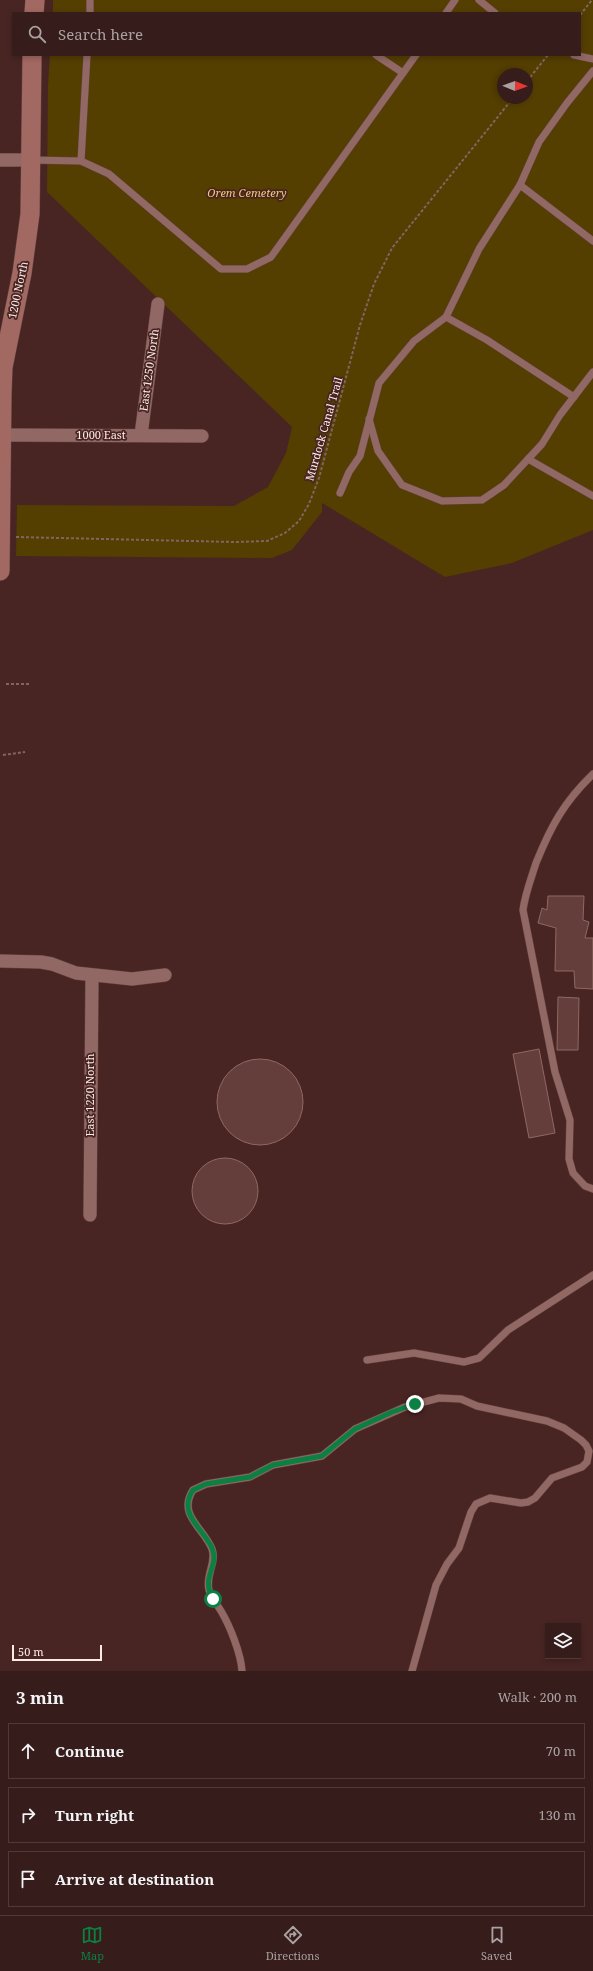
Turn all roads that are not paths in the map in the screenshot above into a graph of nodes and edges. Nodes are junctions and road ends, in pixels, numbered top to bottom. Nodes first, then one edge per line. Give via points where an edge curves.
1 (35, 0) edge
2 (90, 0) edge
3 (455, 0) edge
4 (479, 0) edge
5 (34, 12) edge
6 (90, 12) edge
7 (447, 12) edge
8 (494, 12) edge
9 (32, 56) edge
10 (87, 56) edge
11 (378, 56) edge
12 (415, 56) edge
13 (579, 56) edge
14 (593, 59) edge
15 (593, 71) edge
16 (403, 73) junction
17 (0, 160) edge
18 (31, 160) junction
19 (81, 161) junction
20 (520, 185) junction
21 (593, 241) edge
22 (158, 304) dead end
23 (446, 317) junction
24 (593, 372) edge
25 (574, 396) junction
26 (369, 419) junction
27 (1, 435) edge
28 (140, 435) junction
29 (202, 436) dead end
30 (528, 459) junction
31 (340, 493) dead end
32 (593, 496) edge
33 (8, 542) edge
34 (0, 571) edge
35 (593, 774) edge
36 (0, 961) edge
37 (165, 975) dead end
38 (92, 976) junction
39 (593, 1189) edge
40 (90, 1215) dead end
41 (593, 1275) edge
42 (367, 1360) dead end
43 (242, 1671) edge
44 (412, 1671) edge

1 - 5 street
2 - 6 lane
3 - 7 lane
4 - 8 lane
9 - 18 street, 1200 North
10 - 19 lane
11 - 16 lane
12 - 16 lane
13 - 14 lane
15 - 20 lane via 539,142
16 - 19 lane via 271,258 247,270 221,269 109,174
17 - 18 street
18 - 19 lane
18 - 27 street, 1200 North via 27,243 4,367
20 - 21 lane
20 - 23 lane via 479,249
22 - 28 street, East 1250 North
23 - 25 lane
23 - 26 lane via 414,341 378,383
24 - 25 lane
25 - 30 lane via 542,444
26 - 30 lane via 378,451 402,485 442,501 482,500 504,485
26 - 31 lane via 360,456 349,472
27 - 28 street, 1000 East
27 - 33 street, 1200 North
28 - 29 street, 1000 East
30 - 32 lane
33 - 34 street, 1200 North
35 - 39 lane via 576,791 555,819 525,893 523,910 555,1072 570,1120 569,1158 573,1173 585,1186
36 - 38 street via 52,964
37 - 38 street via 132,979
38 - 40 street, East 1220 North
41 - 42 lane via 508,1330 479,1358 464,1362 414,1354
43 - 44 lane via 229,1629 210,1592 208,1577 214,1555 212,1547 197,1527 189,1510 188,1501 193,1490 206,1484 250,1477 273,1465 322,1456 355,1429 406,1407 439,1398 461,1399 477,1406 547,1421 564,1428 586,1445 589,1451 587,1462 582,1467 552,1478 535,1498 528,1502 515,1503 490,1498 476,1504 459,1548 436,1585

